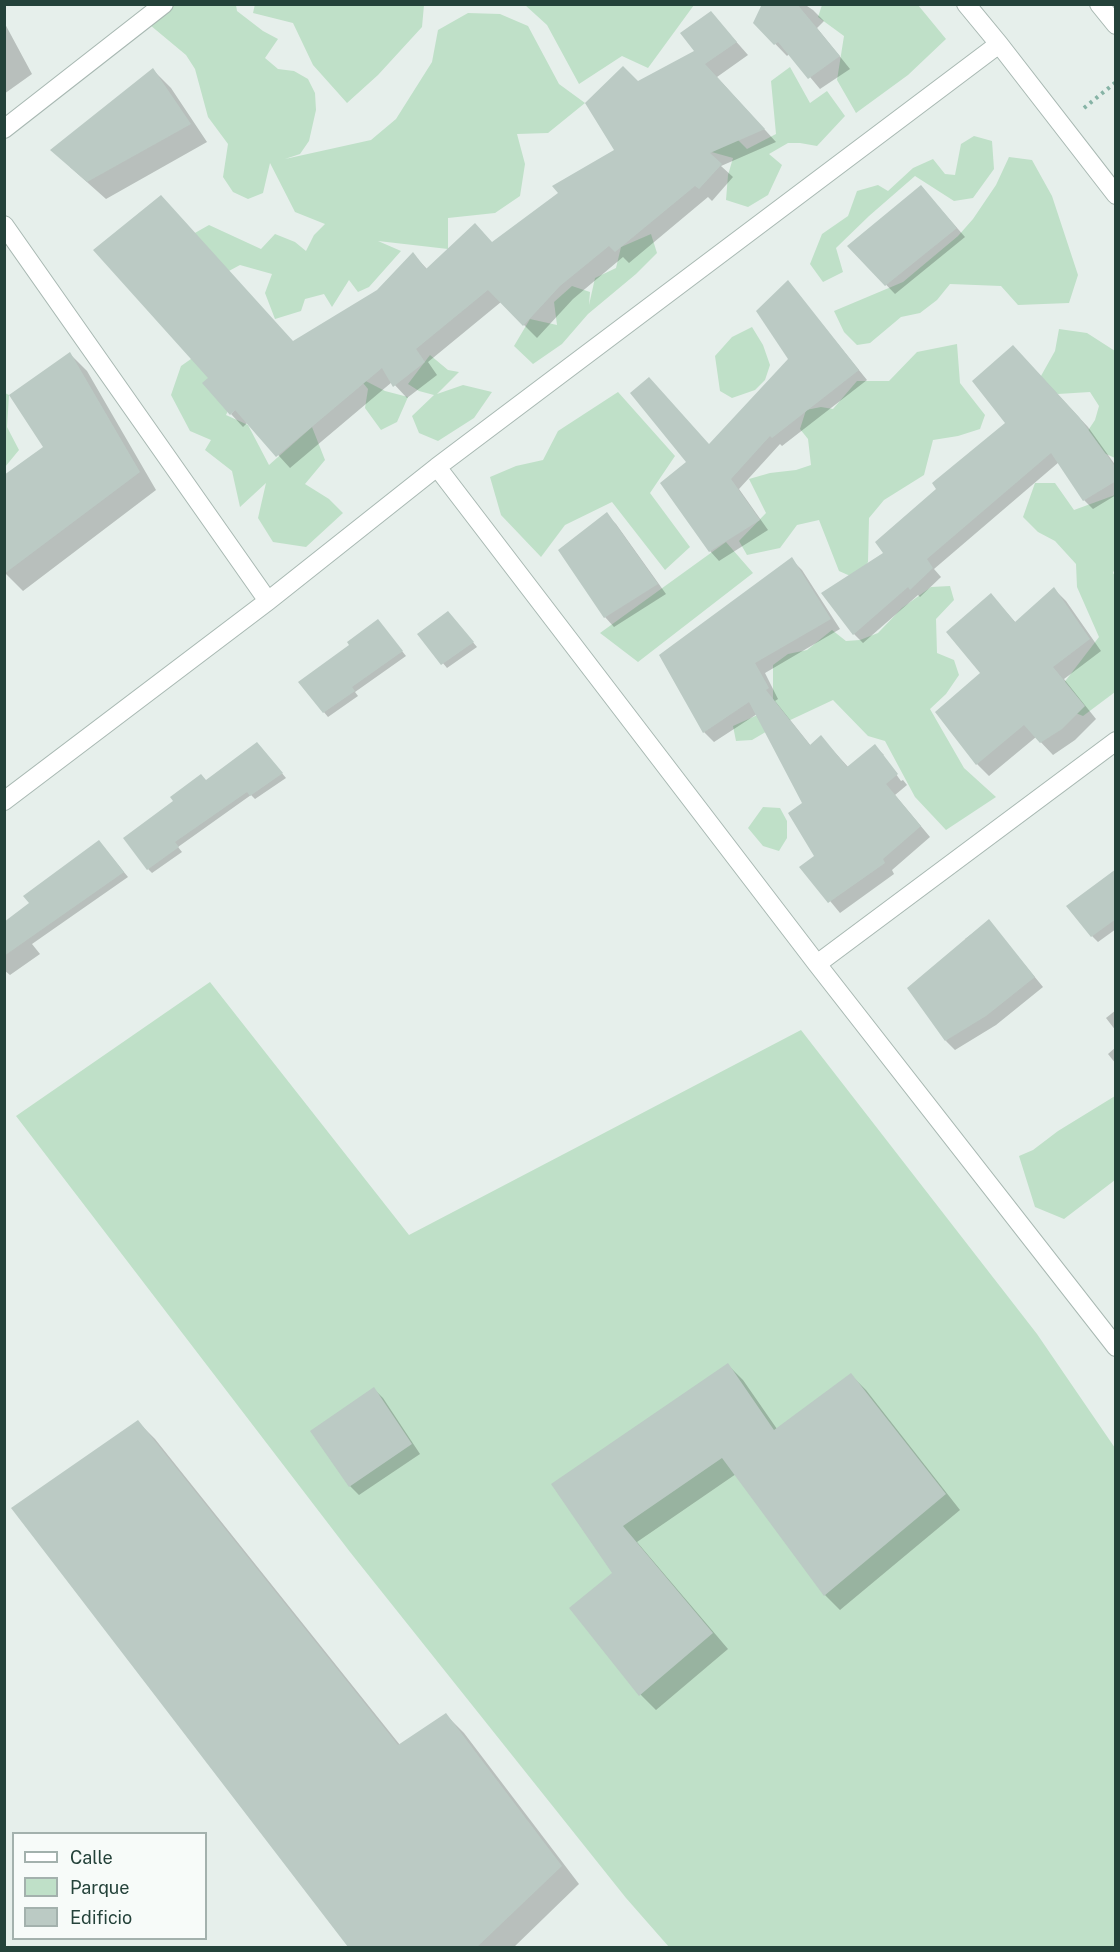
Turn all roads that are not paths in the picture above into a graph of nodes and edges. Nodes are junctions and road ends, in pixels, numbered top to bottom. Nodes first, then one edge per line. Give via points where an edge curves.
1 (164, 4) edge
2 (966, 4) edge
3 (1100, 4) edge
4 (1116, 25) edge
5 (999, 44) junction
6 (4, 129) edge
7 (1116, 195) edge
8 (4, 225) edge
9 (437, 467) junction
10 (268, 601) junction
11 (1116, 741) edge
12 (4, 801) edge
13 (817, 964) junction
14 (1116, 1347) edge

1 - 6 street
2 - 5 street
3 - 4 street
5 - 7 street
5 - 9 street
8 - 10 street
9 - 10 street
9 - 13 street
10 - 12 street
11 - 13 street
13 - 14 street

